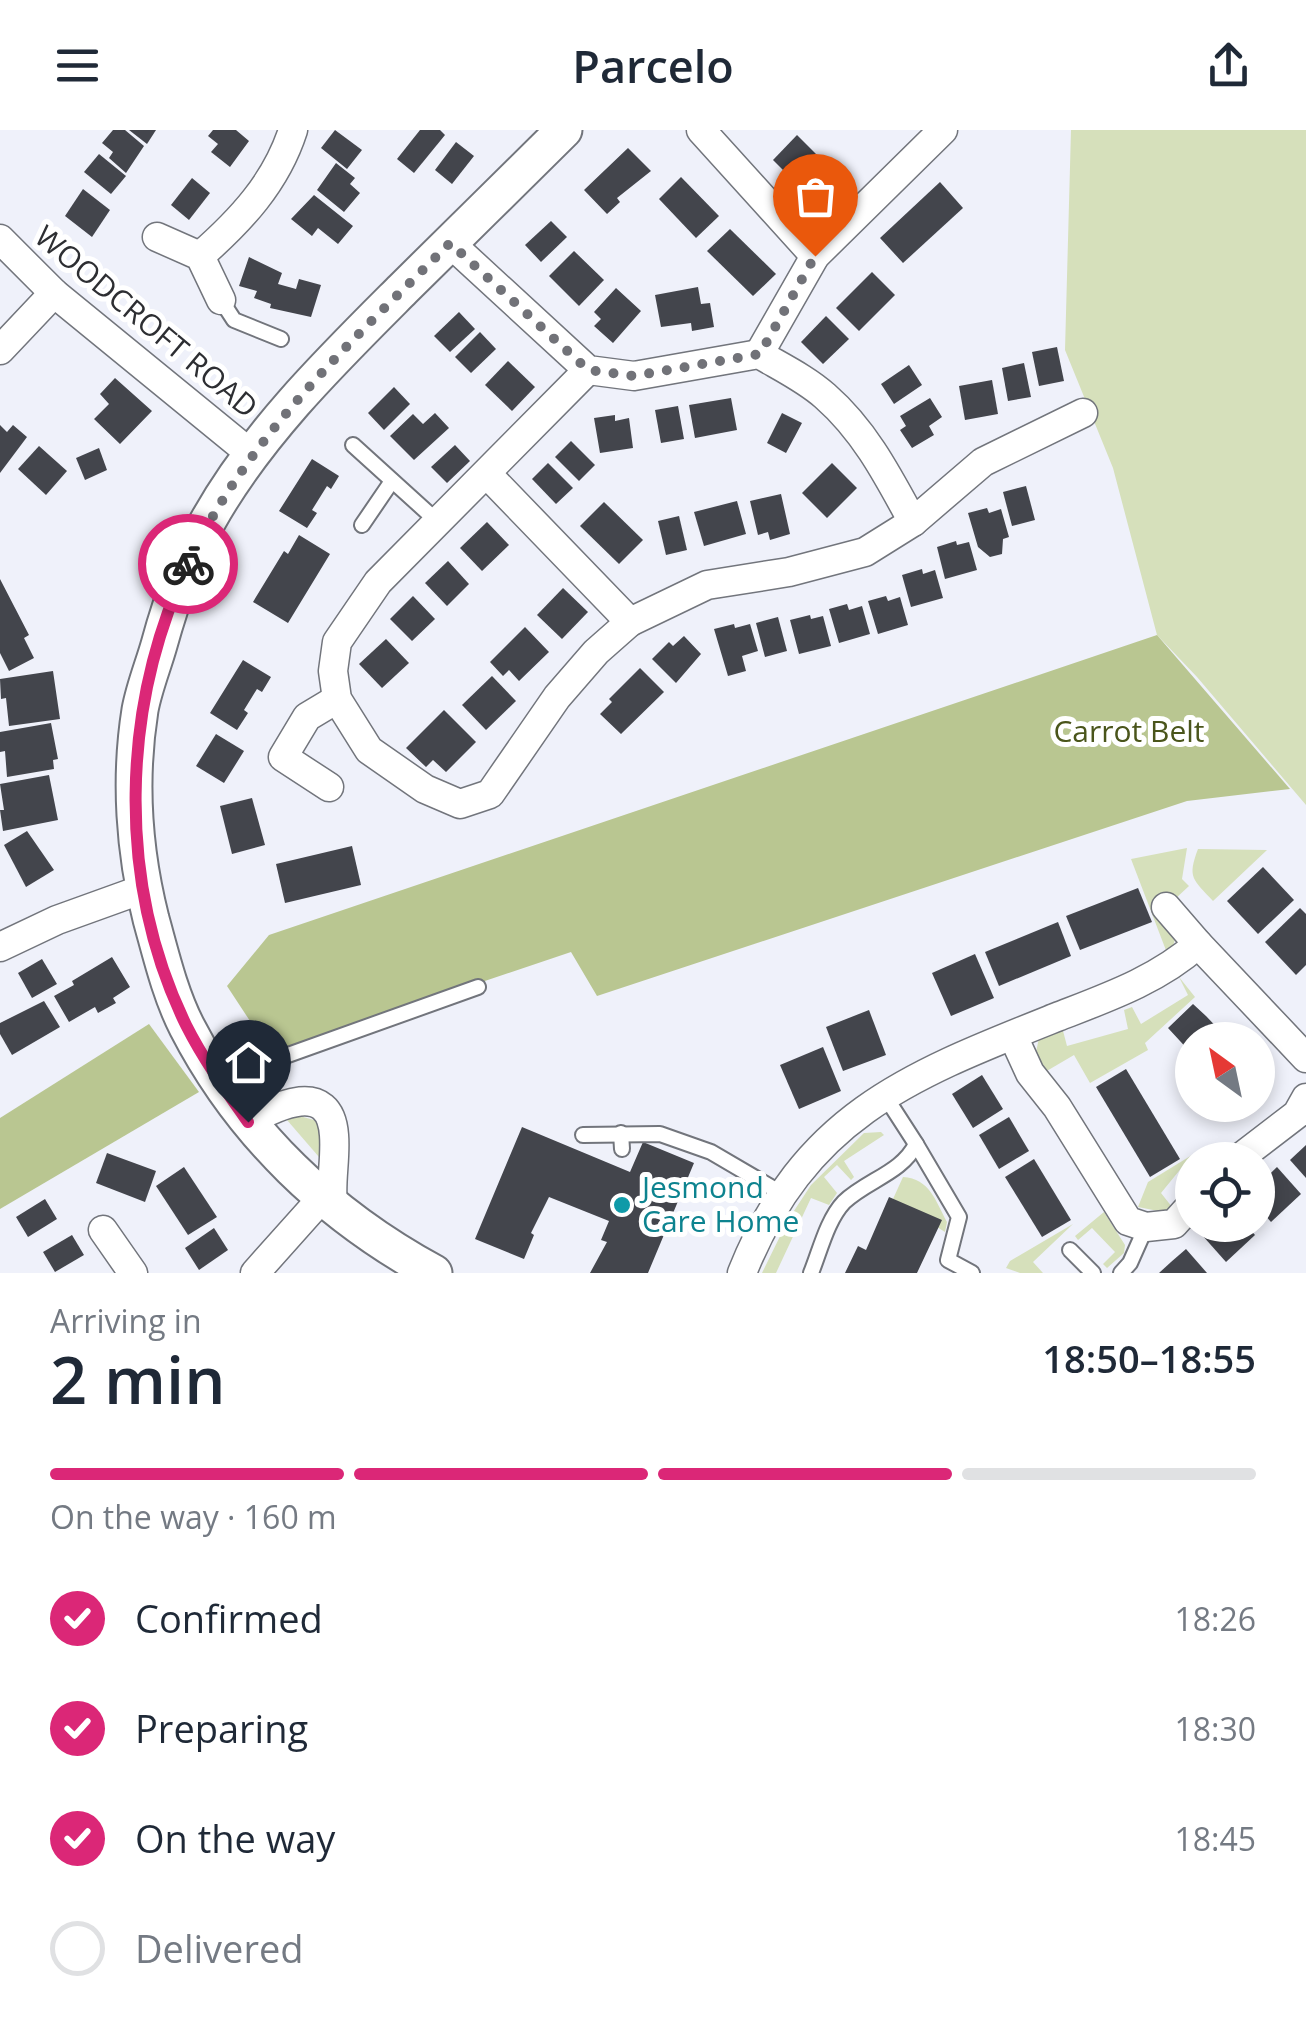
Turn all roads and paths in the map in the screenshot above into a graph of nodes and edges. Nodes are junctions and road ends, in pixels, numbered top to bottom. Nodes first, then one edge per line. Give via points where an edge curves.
1 (293, 130) edge
2 (700, 130) edge
3 (943, 130) edge
4 (547, 135) edge
5 (157, 237) dead end
6 (0, 240) edge
7 (450, 243) junction
8 (200, 256) junction
9 (815, 256) junction
10 (54, 292) junction
11 (221, 300) joint
12 (281, 339) dead end
13 (0, 350) edge
14 (760, 354) junction
15 (588, 370) junction
16 (1083, 413) dead end
17 (353, 445) dead end
18 (251, 454) junction
19 (487, 474) junction
20 (392, 482) junction
21 (438, 522) junction
22 (912, 522) junction
23 (362, 526) dead end
24 (630, 622) junction
25 (338, 699) junction
26 (329, 787) dead end
27 (144, 889) junction
28 (1166, 907) dead end
29 (1, 944) edge
30 (1198, 944) junction
31 (478, 987) dead end
32 (1013, 1036) junction
33 (1306, 1058) edge
34 (221, 1084) junction
35 (885, 1096) junction
36 (1306, 1098) edge
37 (248, 1122) junction
38 (583, 1135) dead end
39 (1260, 1142) edge
40 (916, 1144) junction
41 (781, 1193) junction
42 (327, 1203) junction
43 (1175, 1223) edge
44 (1146, 1227) junction
45 (103, 1230) dead end
46 (1070, 1250) dead end
47 (132, 1273) edge
48 (255, 1273) edge
49 (434, 1273) edge
50 (742, 1273) edge
51 (810, 1273) edge
52 (972, 1273) edge
53 (1093, 1273) edge
54 (1121, 1273) edge

1 - 8 street via 242,219
2 - 9 street
3 - 9 street
4 - 7 street
5 - 8 street
6 - 10 street, WOODCROFT ROAD
7 - 15 street
7 - 18 street via 342,350
8 - 11 street
9 - 14 street
10 - 13 street
10 - 18 street, WOODCROFT ROAD
11 - 12 lane via 234,320
14 - 15 street via 634,376
14 - 22 street via 822,393 852,423
15 - 19 street
16 - 22 street via 983,462
17 - 20 lane
18 - 27 street via 208,520 173,594 140,710 133,806
19 - 21 street
19 - 24 street
20 - 21 lane
20 - 23 lane
21 - 25 street via 378,582 336,642
22 - 24 street via 864,552 707,585
24 - 25 street via 558,697 490,794 460,804 369,750
25 - 26 street via 308,718 282,757
27 - 29 street
27 - 34 street via 186,1026
28 - 30 street
30 - 32 street via 1120,992
30 - 33 street
31 - 34 lane
32 - 35 street
32 - 44 street via 1113,1202 1128,1221
34 - 37 street
35 - 40 lane
35 - 41 street via 848,1120
36 - 39 street via 1297,1114
37 - 42 street
37 - 42 street via 288,1102 318,1104 334,1130
38 - 41 lane via 622,1141 660,1134 712,1152
40 - 51 lane via 908,1160 842,1204
40 - 52 lane via 959,1217 948,1260
41 - 50 street
42 - 48 street
42 - 49 street
43 - 44 street
44 - 54 lane
45 - 47 street
46 - 53 lane

